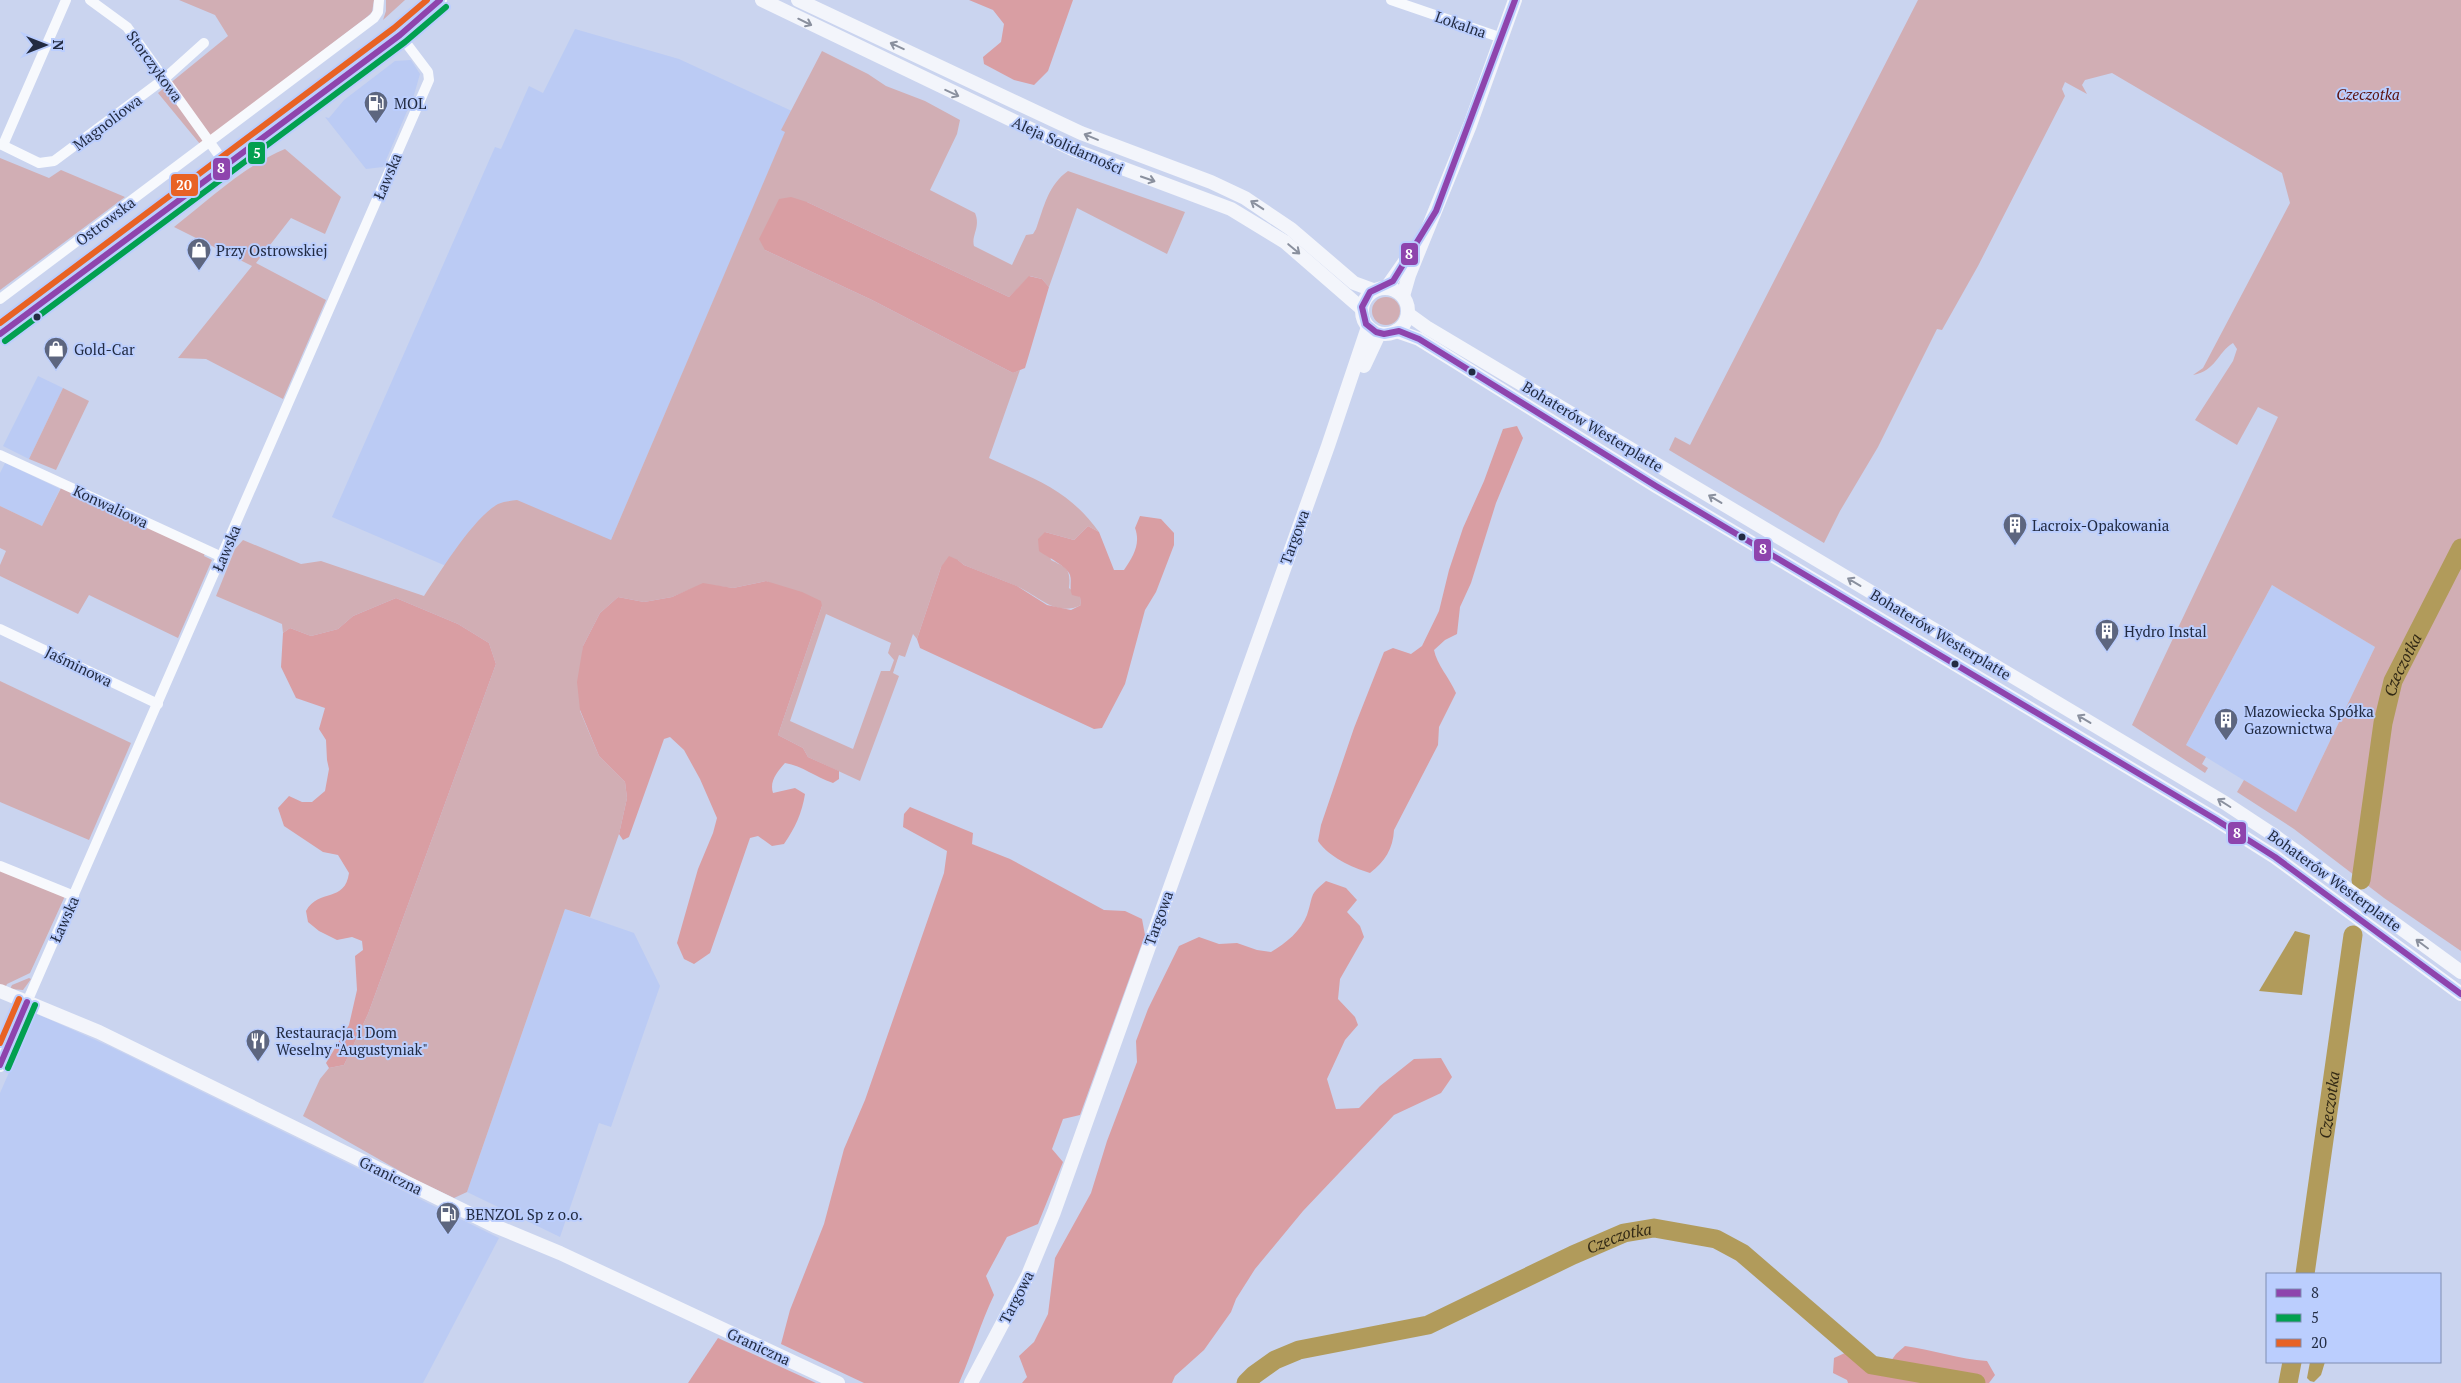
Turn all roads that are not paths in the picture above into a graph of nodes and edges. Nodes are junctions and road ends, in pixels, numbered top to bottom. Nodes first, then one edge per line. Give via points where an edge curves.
1 (66, 0) edge
2 (90, 0) edge
3 (379, 0) edge
4 (440, 0) edge
5 (762, 0) edge
6 (798, 0) edge
7 (1391, 0) edge
8 (1515, 0) edge
9 (400, 35) junction
10 (1502, 38) junction
11 (204, 44) dead end
12 (164, 79) junction
13 (210, 142) junction
14 (2, 144) edge
15 (226, 165) junction
16 (1436, 212) junction
17 (1387, 287) junction
18 (1373, 290) junction
19 (1403, 296) junction
20 (0, 299) edge
21 (1361, 308) junction
22 (1408, 314) junction
23 (1374, 330) junction
24 (1396, 331) junction
25 (0, 334) edge
26 (0, 455) edge
27 (222, 557) junction
28 (0, 628) edge
29 (158, 704) junction
30 (0, 866) edge
31 (74, 896) junction
32 (2461, 972) edge
33 (0, 991) edge
34 (2461, 994) edge
35 (27, 1002) junction
36 (0, 1065) edge
37 (838, 1383) edge
38 (971, 1383) edge

1 - 14 street
2 - 12 street, Storczykowa via 127,27
3 - 13 street, Ostrowska via 374,18
4 - 9 main road, Ostrowska
5 -> 21 main road, Aleja Solidarności via 1074,150 1231,209 1285,242
18 -> 6 main road, Aleja Solidarności via 1354,283 1291,229 1245,198 1081,133
7 - 10 street, Lokalna
8 - 10 main road
9 - 15 main road, Ostrowska
9 - 27 street, Ławska via 428,72 429,80
10 - 16 main road
11 - 12 street, Magnoliowa
12 - 13 street, Storczykowa
12 - 14 street, Magnoliowa via 54,162 39,163
13 - 15 street
13 - 20 street, Ostrowska
15 - 25 main road, Ostrowska
16 - 17 main road
16 - 19 main road
17 - 18 main road
17 - 19 main road
18 - 21 main road
19 - 22 main road
21 - 23 main road via 1362,315
22 - 24 main road
32 -> 22 main road, Bohaterów Westerplatte via 2225,803
23 - 24 main road
23 - 38 main road, Targowa via 1328,446 1054,1212 1028,1275
24 - 34 main road, Bohaterów Westerplatte via 1419,339 1656,486 2214,819 2275,858
26 - 27 street, Konwaliowa
27 - 29 street, Ławska
28 - 29 street, Jaśminowa
29 - 31 street, Ławska
30 - 31 street
31 - 35 street, Ławska
33 - 35 main road, Graniczna
35 - 36 main road, Ławska
35 - 37 main road, Graniczna via 99,1032 495,1226 560,1253

